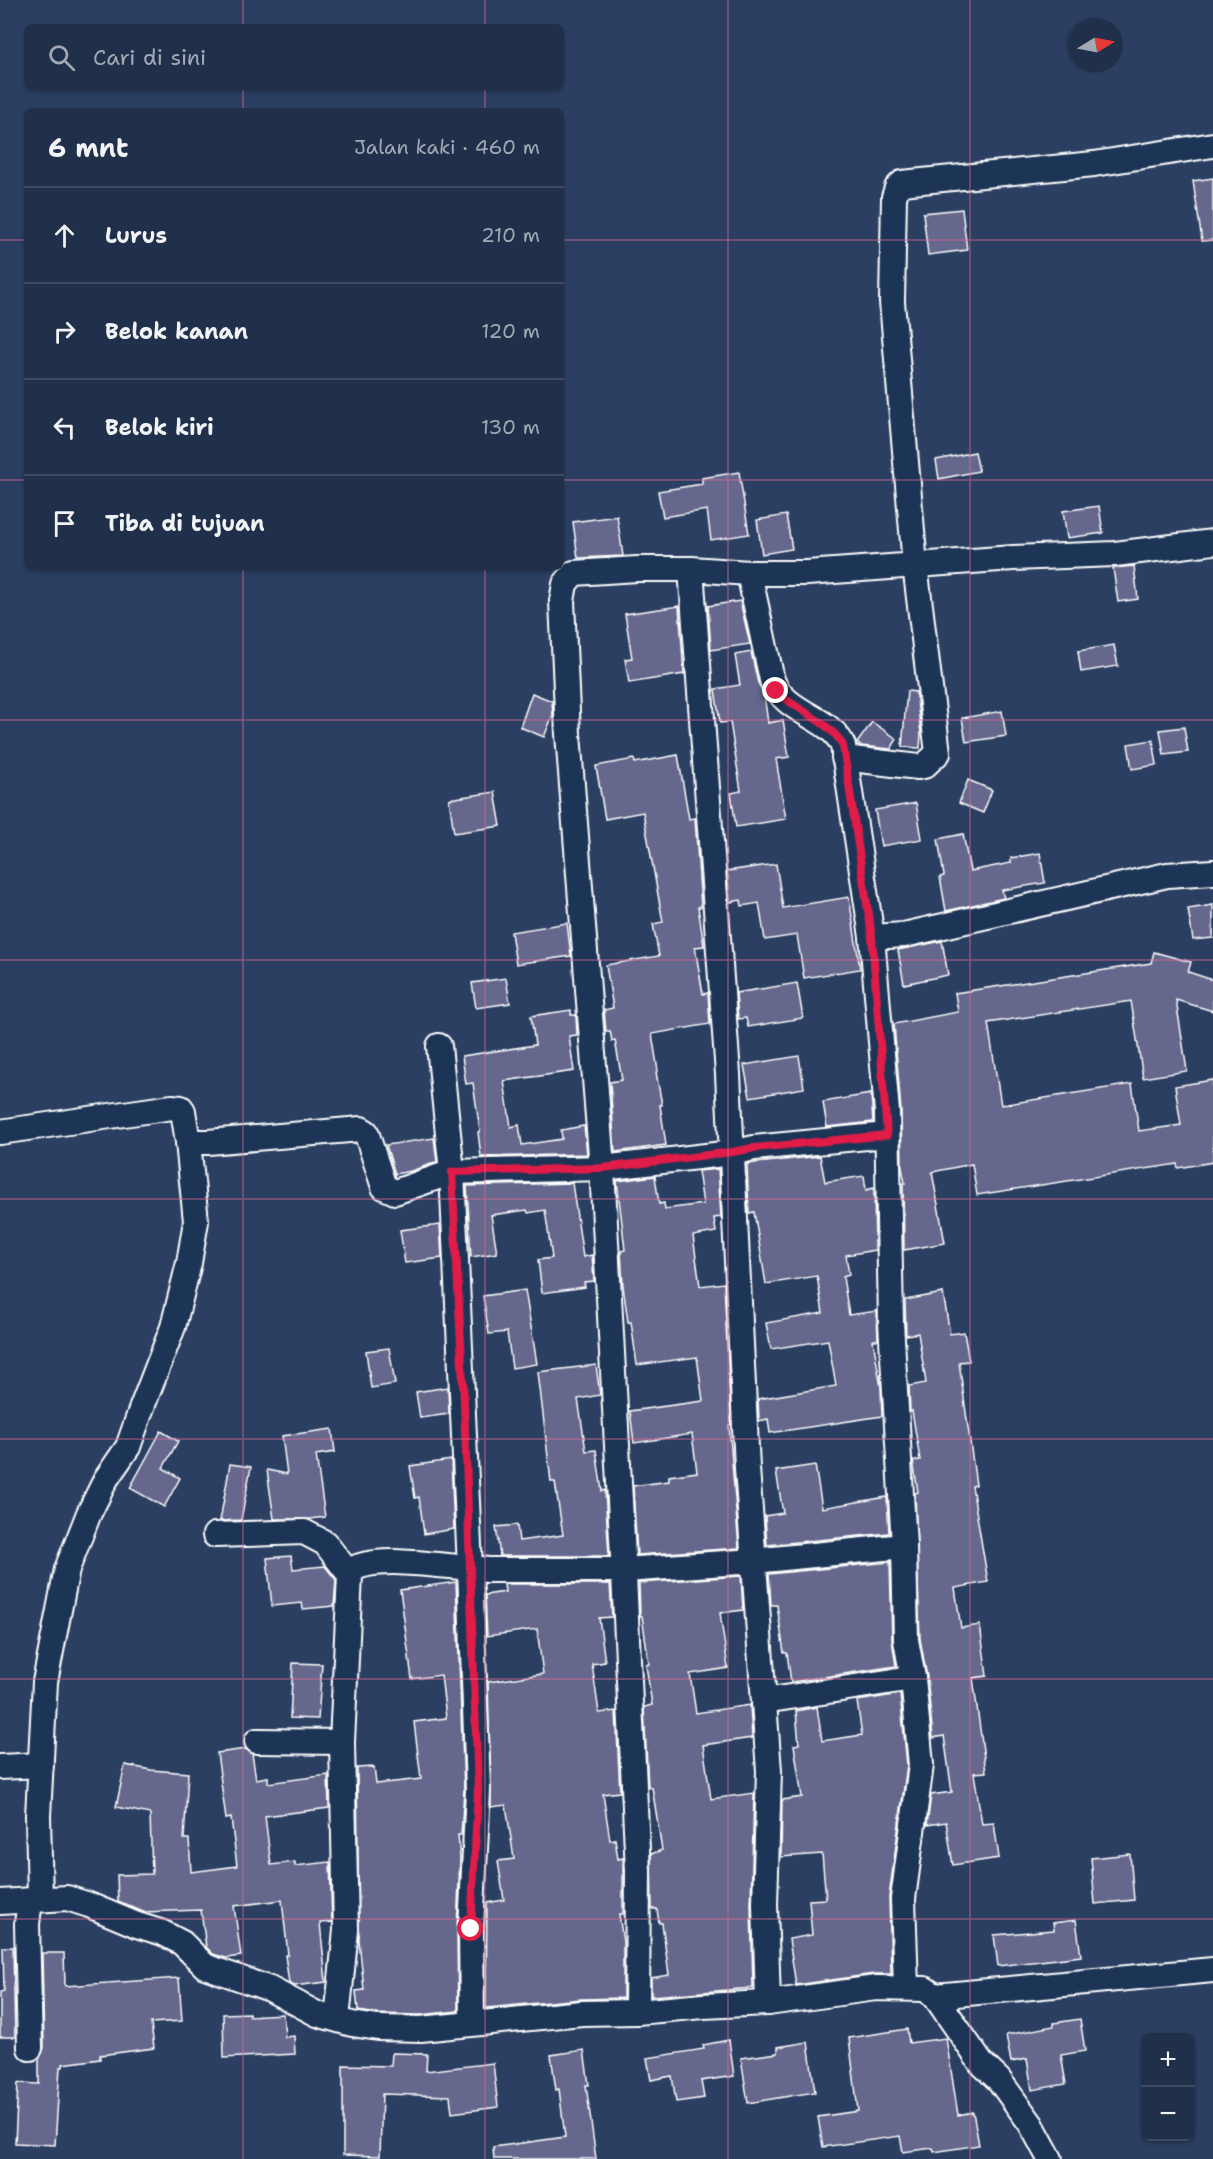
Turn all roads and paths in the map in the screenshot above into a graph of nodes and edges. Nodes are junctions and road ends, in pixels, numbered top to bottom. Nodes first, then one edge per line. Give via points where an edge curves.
1 (1213, 145) edge
2 (1213, 542) edge
3 (915, 565) junction
4 (691, 569) junction
5 (749, 573) junction
6 (844, 758) junction
7 (1213, 872) edge
8 (872, 937) junction
9 (439, 1046) dead end
10 (0, 1132) edge
11 (887, 1135) junction
12 (199, 1142) junction
13 (732, 1152) junction
14 (602, 1168) junction
15 (452, 1172) junction
16 (215, 1535) dead end
17 (904, 1546) junction
18 (754, 1561) junction
19 (470, 1568) junction
20 (624, 1570) junction
21 (350, 1575) junction
22 (913, 1678) junction
23 (765, 1701) junction
24 (257, 1741) dead end
25 (342, 1742) junction
26 (41, 1765) junction
27 (0, 1767) edge
28 (46, 1899) junction
29 (0, 1902) edge
30 (1213, 1970) edge
31 (906, 1987) junction
32 (935, 1995) junction
33 (768, 2003) junction
34 (637, 2012) junction
35 (336, 2019) junction
36 (472, 2023) junction
37 (30, 2048) dead end
38 (1050, 2159) edge

1 - 3 street via 1094,164 902,183 897,188 892,302
2 - 3 street via 1114,554
3 - 5 street
3 - 6 street via 938,753 918,767
4 - 5 street
4 - 13 street
4 - 14 street via 574,573 565,584 562,601 568,734
5 - 6 street via 776,691 835,733 843,746
6 - 8 street
7 - 8 street via 1167,875 914,933
8 - 11 street
9 - 15 street
10 - 12 street via 172,1107 181,1108
11 - 13 street
11 - 17 street via 891,1322
12 - 15 street via 361,1129 366,1132 384,1187 389,1190 395,1192
12 - 26 street via 196,1221 173,1328 128,1447 89,1513 67,1569 45,1682
13 - 14 street
13 - 18 street
14 - 15 street
14 - 20 street
15 - 19 street
16 - 21 street via 304,1532 325,1543
17 - 18 street
17 - 22 street via 906,1640
18 - 20 street
18 - 23 street
19 - 20 street
19 - 21 street via 389,1562 359,1566
19 - 36 street via 478,1790 471,1929
20 - 34 street via 638,1871
21 - 25 street
22 - 23 street
22 - 31 street via 921,1765 903,1899
23 - 33 street via 770,1771 765,1904
24 - 25 street
25 - 35 street via 346,1930
26 - 27 street
26 - 28 street via 38,1816
28 - 29 street
28 - 35 street via 163,1933 182,1943 205,1966 270,1989 316,2014
28 - 37 street via 27,1924
30 - 32 street
31 - 32 street via 925,1989
31 - 33 street
32 - 38 street via 981,2062 1031,2124
33 - 34 street
34 - 36 street
35 - 36 street via 352,2025 396,2029

